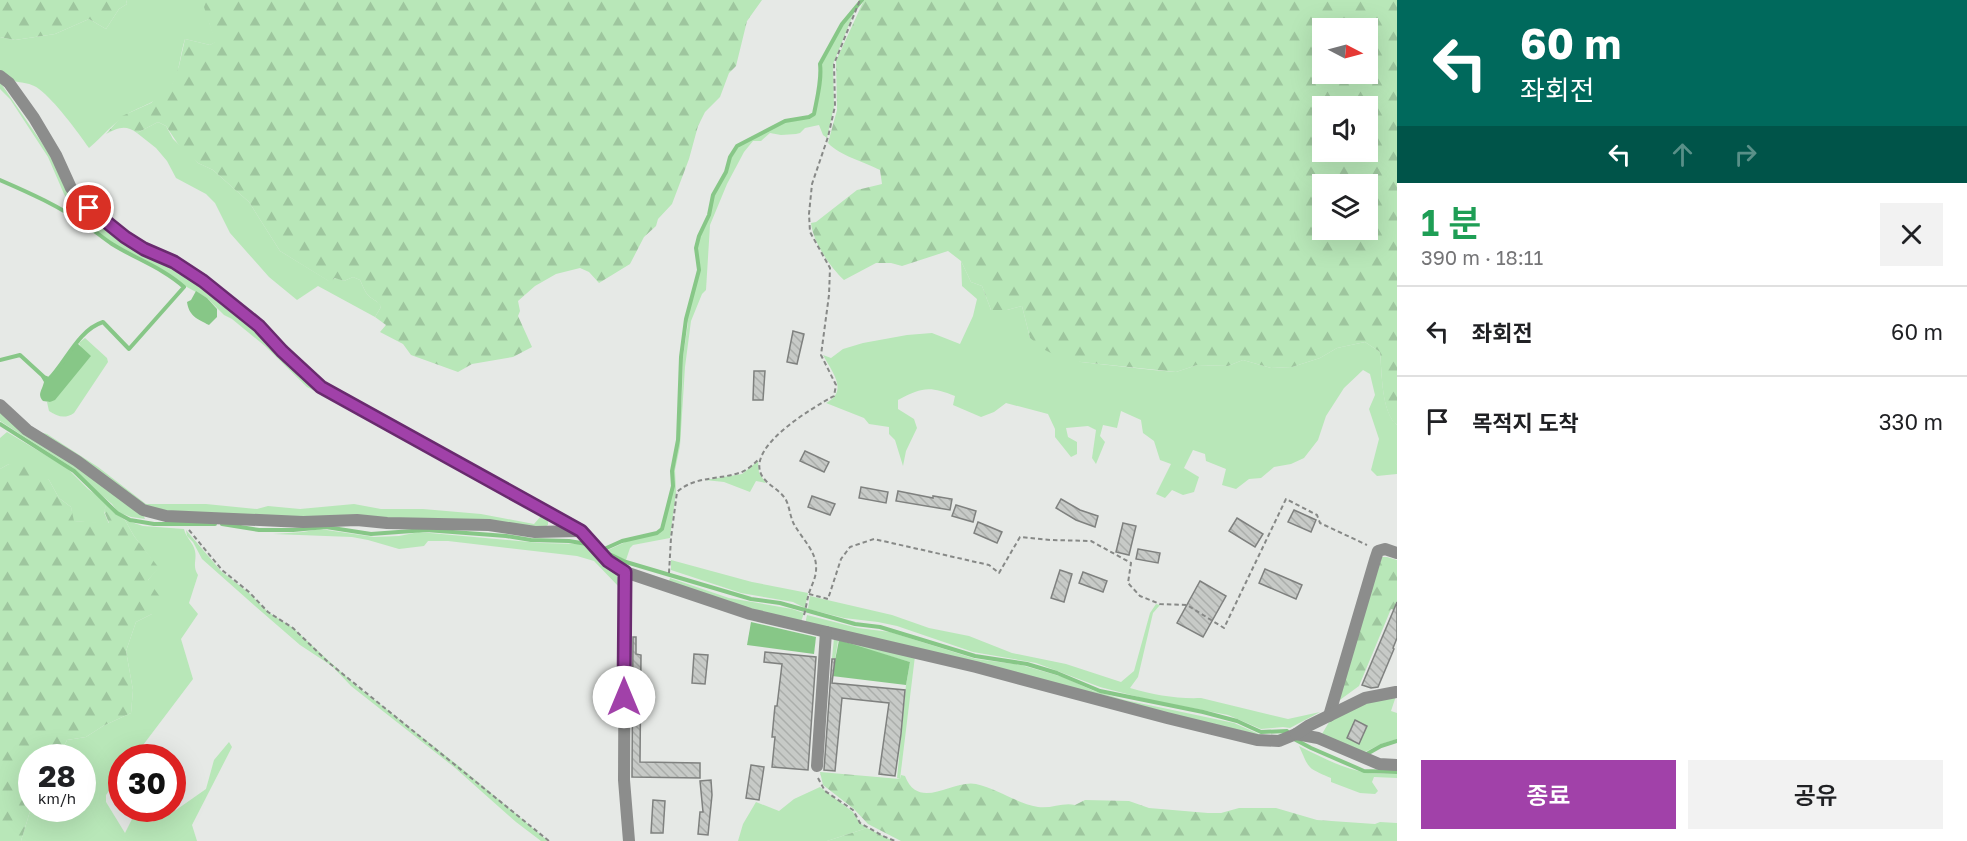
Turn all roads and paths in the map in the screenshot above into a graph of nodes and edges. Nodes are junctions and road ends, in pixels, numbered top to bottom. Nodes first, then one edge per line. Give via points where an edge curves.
1 (860, 0) edge
2 (0, 76) edge
3 (0, 405) edge
4 (759, 460) junction
5 (185, 526) dead end
6 (581, 531) junction
7 (1378, 551) junction
8 (1397, 553) edge
9 (669, 569) dead end
10 (625, 572) junction
11 (809, 594) junction
12 (802, 626) junction
13 (826, 632) junction
14 (1396, 692) edge
15 (1329, 716) junction
16 (1296, 734) junction
17 (1397, 765) edge
18 (817, 766) joint
19 (549, 841) edge
20 (629, 841) edge
21 (895, 841) edge

1 - 4 path via 834,64 835,106 812,184 809,214 810,232 830,268 821,355 836,386 834,396 768,443
2 - 6 street via 39,127 71,188 98,217 144,249 203,281 259,326 321,387
3 - 6 street via 27,430 143,510 166,516
4 - 9 path via 741,473 686,484 677,492
4 - 11 path via 760,472 786,500 794,524 817,564
5 - 19 path via 222,570 268,612 293,628 328,662
6 - 10 street via 608,561
7 - 8 street
7 - 11 path via 1320,523 1317,515 1286,499 1224,628 1188,605 1160,604 1140,597 1128,583 1131,563 1091,542 1020,537 999,573 989,565 874,539 850,546 841,559 828,598
7 - 15 street
10 - 12 street via 750,614
10 - 20 street via 624,780
11 - 12 path
12 - 13 street
13 - 16 street via 1257,740 1279,741
13 - 18 street
14 - 15 street via 1365,698
15 - 16 street
16 - 17 street via 1334,744 1379,764
18 - 21 path via 825,791 853,810 861,823

